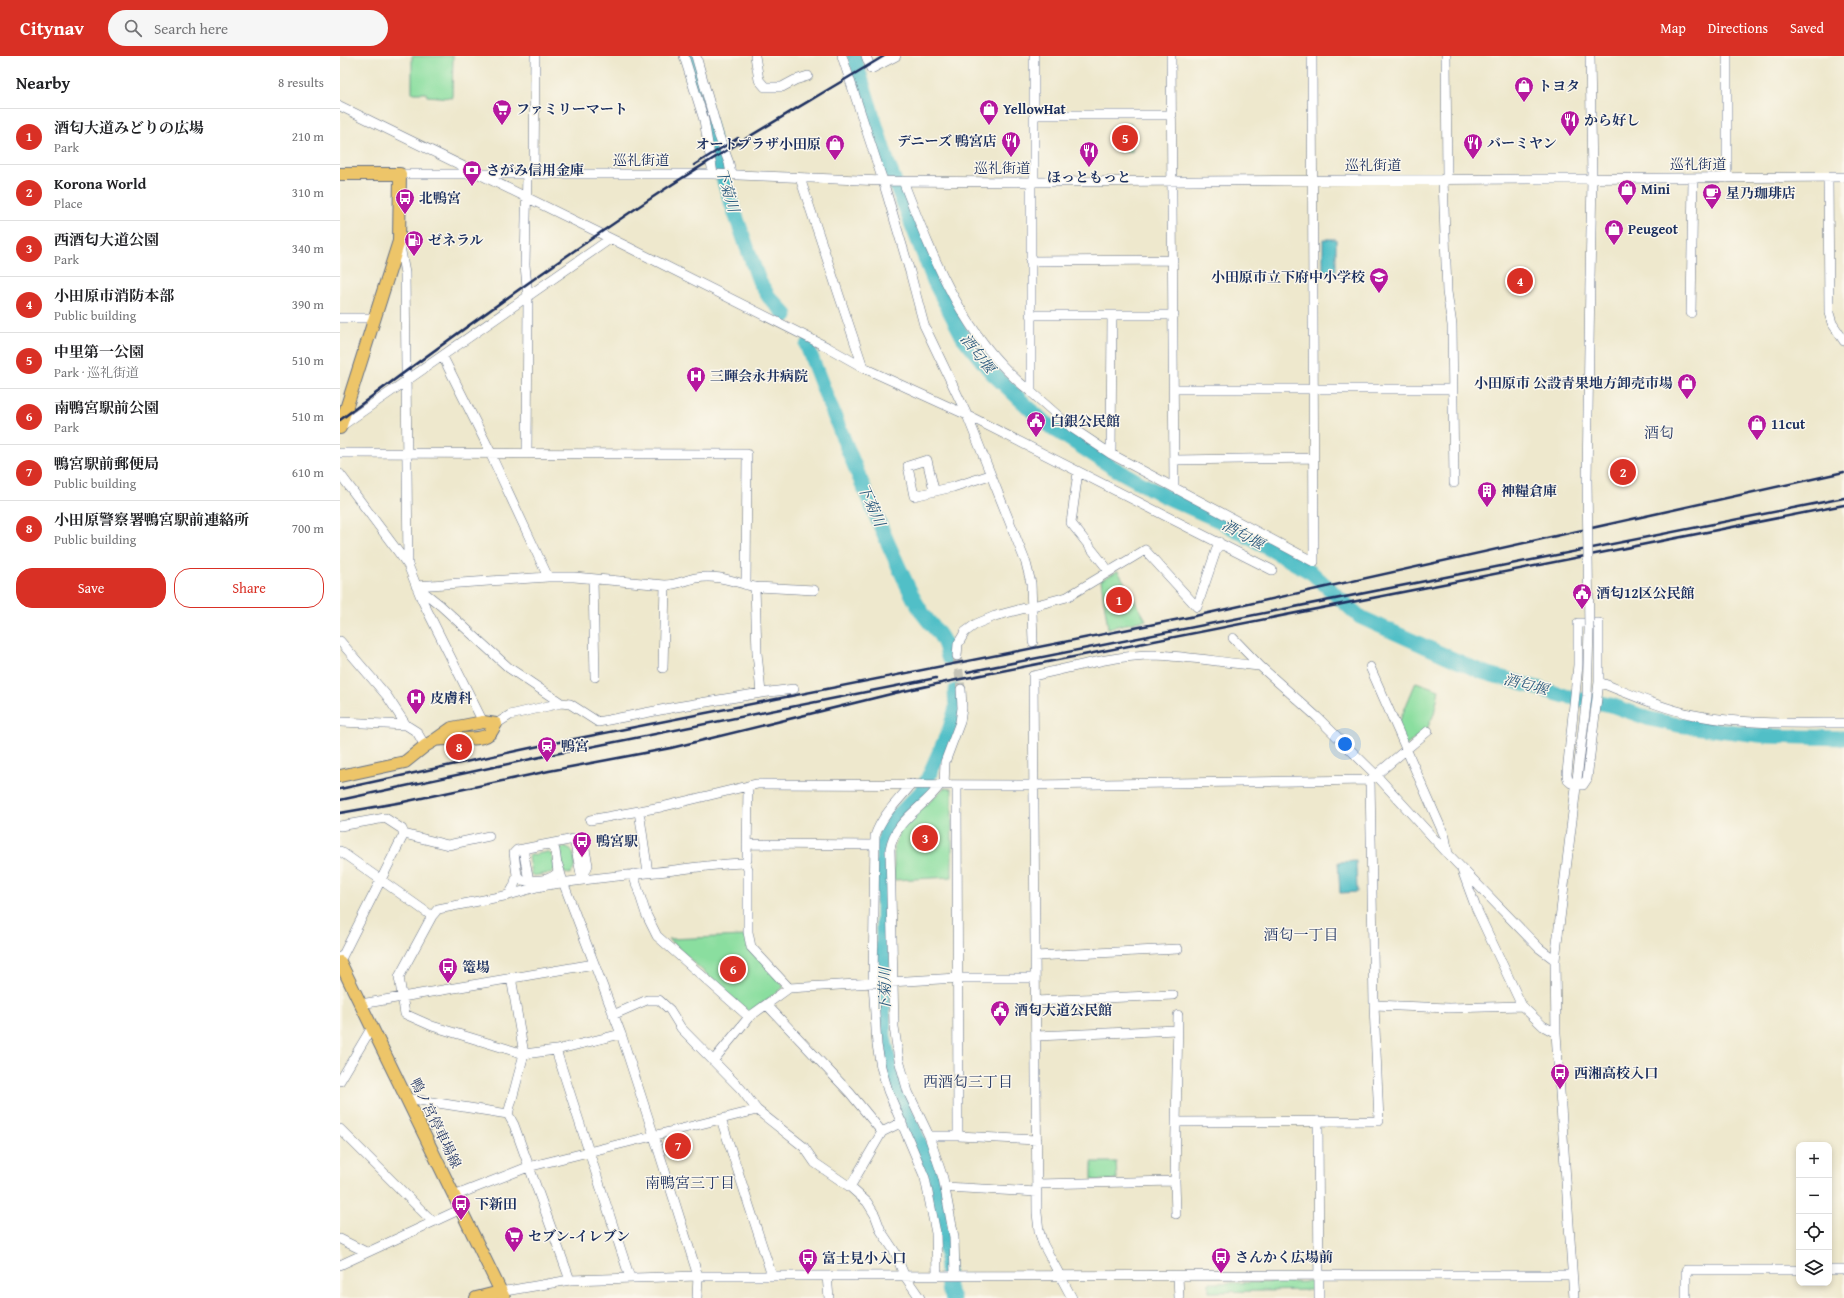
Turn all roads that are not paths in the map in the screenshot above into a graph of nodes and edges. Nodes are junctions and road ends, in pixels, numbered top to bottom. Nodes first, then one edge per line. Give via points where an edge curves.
1 (535, 56) edge
2 (684, 56) edge
3 (696, 56) edge
4 (755, 56) edge
5 (842, 56) edge
6 (866, 56) edge
7 (896, 56) edge
8 (1034, 56) edge
9 (1171, 56) edge
10 (1312, 56) edge
11 (1446, 56) edge
12 (1590, 56) edge
13 (1727, 56) edge
14 (808, 76) dead end
15 (340, 106) edge
16 (1034, 115) junction
17 (1172, 115) junction
18 (477, 173) junction
19 (530, 173) junction
20 (340, 174) edge
21 (400, 174) junction
22 (722, 174) junction
23 (800, 178) junction
24 (1592, 178) junction
25 (1693, 178) junction
26 (1727, 178) junction
27 (1828, 178) junction
28 (1844, 178) edge
29 (1312, 179) junction
30 (1445, 179) junction
31 (883, 181) junction
32 (903, 181) junction
33 (1172, 181) junction
34 (1032, 182) junction
35 (527, 198) junction
36 (610, 239) junction
37 (399, 241) junction
38 (1173, 260) junction
39 (1030, 261) junction
40 (528, 297) junction
41 (1691, 313) dead end
42 (1030, 315) junction
43 (1112, 315) junction
44 (1174, 315) junction
45 (340, 318) edge
46 (375, 318) junction
47 (1844, 341) edge
48 (443, 357) junction
49 (863, 367) junction
50 (406, 382) junction
51 (1174, 389) junction
52 (1312, 389) junction
53 (1452, 389) junction
54 (1031, 392) junction
55 (967, 414) junction
56 (340, 428) edge
57 (406, 452) junction
58 (340, 453) edge
59 (491, 453) junction
60 (527, 453) junction
61 (1111, 454) junction
62 (1313, 458) junction
63 (1174, 460) junction
64 (1078, 472) junction
65 (340, 474) edge
66 (990, 475) junction
67 (1454, 483) dead end
68 (1174, 486) junction
69 (934, 490) dead end
70 (1219, 542) junction
71 (408, 565) junction
72 (1272, 570) dead end
73 (1109, 571) junction
74 (548, 577) junction
75 (593, 580) junction
76 (665, 585) junction
77 (416, 586) junction
78 (751, 586) junction
79 (814, 590) dead end
80 (1032, 605) junction
81 (1233, 638) dead end
82 (340, 641) edge
83 (1033, 642) dead end
84 (957, 656) tunnel mouth
85 (1260, 666) junction
86 (1370, 667) dead end
87 (663, 668) dead end
88 (595, 677) dead end
89 (1599, 682) junction
90 (794, 689) dead end
91 (961, 689) tunnel mouth
92 (761, 693) junction
93 (560, 703) junction
94 (341, 722) dead end
95 (489, 723) junction
96 (1844, 723) edge
97 (406, 724) junction
98 (1428, 731) dead end
99 (430, 743) junction
100 (1406, 750) junction
101 (340, 776) edge
102 (1373, 777) junction
103 (914, 784) junction
104 (940, 785) junction
105 (957, 785) junction
106 (1033, 785) junction
107 (1576, 785) junction
108 (748, 786) junction
109 (639, 811) junction
110 (590, 820) dead end
111 (340, 826) edge
112 (404, 834) junction
113 (489, 836) dead end
114 (549, 844) junction
115 (747, 844) junction
116 (874, 844) junction
117 (523, 849) junction
118 (340, 851) edge
119 (1448, 854) junction
120 (745, 863) junction
121 (558, 865) junction
122 (1460, 866) junction
123 (648, 873) junction
124 (633, 874) junction
125 (517, 875) junction
126 (381, 880) junction
127 (582, 880) junction
128 (529, 881) junction
129 (563, 882) junction
130 (537, 887) junction
131 (509, 895) junction
132 (432, 916) junction
133 (1178, 949) dead end
134 (1035, 956) junction
135 (340, 957) edge
136 (1555, 960) junction
137 (340, 962) edge
138 (594, 964) junction
139 (511, 977) junction
140 (957, 978) junction
141 (1035, 978) junction
142 (873, 982) junction
143 (893, 982) junction
144 (789, 988) junction
145 (1173, 995) dead end
146 (403, 996) junction
147 (1035, 1001) junction
148 (361, 1004) junction
149 (767, 1005) junction
150 (1374, 1005) junction
151 (1522, 1006) junction
152 (613, 1015) junction
153 (1178, 1015) dead end
154 (749, 1017) junction
155 (372, 1027) junction
156 (1177, 1030) junction
157 (1556, 1033) junction
158 (621, 1034) junction
159 (1036, 1036) junction
160 (556, 1050) junction
161 (524, 1054) junction
162 (713, 1061) junction
163 (340, 1080) edge
164 (406, 1098) junction
165 (757, 1110) junction
166 (508, 1114) junction
167 (721, 1119) junction
168 (1318, 1121) junction
169 (902, 1122) junction
170 (1176, 1122) junction
171 (340, 1130) edge
172 (882, 1132) junction
173 (654, 1136) junction
174 (929, 1136) junction
175 (958, 1136) junction
176 (1037, 1140) junction
177 (588, 1151) junction
178 (528, 1167) junction
179 (1175, 1181) junction
180 (850, 1187) junction
181 (945, 1187) junction
182 (1037, 1188) junction
183 (454, 1196) junction
184 (461, 1209) junction
185 (1176, 1214) dead end
186 (432, 1221) junction
187 (340, 1239) edge
188 (366, 1252) junction
189 (340, 1265) edge
190 (1796, 1270) edge
191 (1832, 1270) edge
192 (1844, 1270) edge
193 (904, 1275) junction
194 (938, 1275) junction
195 (954, 1275) junction
196 (1319, 1275) junction
197 (1572, 1275) junction
198 (698, 1276) junction
199 (772, 1276) junction
200 (827, 1276) junction
201 (1059, 1276) junction
202 (1178, 1276) junction
203 (630, 1278) junction
204 (570, 1280) junction
205 (502, 1295) edge
206 (476, 1298) edge
207 (697, 1298) edge
208 (829, 1298) edge
209 (920, 1298) edge
210 (1072, 1298) edge
211 (1179, 1298) edge
212 (1319, 1298) edge
213 (1574, 1298) edge
214 (1686, 1298) edge

1 - 19 street
2 - 22 street
3 - 22 street via 719,136 730,163
4 - 14 street via 759,80 765,87 782,87
5 - 31 street
6 - 7 street via 871,69
8 - 16 street
9 - 17 street
10 - 29 street
11 - 30 street
12 - 24 street
13 - 26 street
15 - 18 street
16 - 17 street
16 - 34 street
17 - 33 street
18 - 19 street, 巡礼街道
18 - 21 street, 巡礼街道
18 - 35 street
19 - 22 street, 巡礼街道
19 - 35 street
20 - 21 main road
21 - 37 main road
22 - 23 street, 巡礼街道
23 - 31 street, 巡礼街道
23 - 49 street
24 - 25 street, 巡礼街道
24 - 30 street, 巡礼街道
24 - 107 street, bridge via 1589,630 1587,696
25 - 26 street, 巡礼街道
25 - 41 street
26 - 27 street, 巡礼街道
27 - 28 street, 巡礼街道
27 - 47 street via 1830,313 1832,323
29 - 30 street, 巡礼街道
29 - 33 street, 巡礼街道
29 - 52 street
30 - 53 street via 1448,292 1452,325
31 - 32 street, 巡礼街道
31 - 55 street via 924,325
32 - 34 street, 巡礼街道
32 - 54 street via 935,260 971,327 1015,380
33 - 34 street, 巡礼街道
33 - 38 street
34 - 39 street
35 - 36 street
35 - 40 street via 525,265
36 - 40 street
36 - 49 street
37 - 46 main road
37 - 50 street via 405,273
38 - 39 street
38 - 44 street
39 - 42 street
40 - 48 street
40 - 60 street
42 - 43 street
42 - 54 street
43 - 44 street
43 - 61 street
44 - 51 street
45 - 46 street
46 - 56 main road
48 - 50 street
48 - 59 street
49 - 55 street
50 - 56 street
50 - 57 street
51 - 52 street
51 - 63 street
52 - 53 street
52 - 62 street
53 - 67 street
54 - 61 street via 1072,428
55 - 64 street
55 - 66 street
57 - 58 street
57 - 59 street
57 - 71 street
59 - 60 street
59 - 74 street
60 - 78 street via 747,454
61 - 68 street
62 - 63 street
62 - 68 street via 1314,562
63 - 68 street
64 - 70 street
64 - 73 street via 1071,523
65 - 71 street
66 - 69 street via 953,487
66 - 80 street via 1026,563 1032,583
70 - 72 street
70 - 73 street via 1197,607 1145,550
71 - 77 street
73 - 80 street via 1067,596
74 - 75 street
74 - 77 street
75 - 76 street
75 - 88 street
76 - 78 street via 713,576
76 - 87 street
77 - 93 street via 509,668
77 - 95 street
78 - 79 street
78 - 92 street
80 - 83 street
80 - 84 street via 976,624 965,632 958,644
81 - 85 street
82 - 97 street via 387,696
85 - 102 street via 1317,717
85 - 106 street via 1152,655 1106,661 1033,676
86 - 100 street
89 - 96 street via 1670,709 1696,715 1728,720 1783,723
89 - 107 street via 1587,779 1583,784
89 - 107 street via 1599,624 1578,623 1578,665 1567,773 1569,783
90 - 92 street
91 - 104 street via 960,722 945,762
92 - 93 street via 598,722 570,704
93 - 95 street via 510,715
94 - 97 street
95 - 99 main road via 452,728
97 - 99 street
98 - 100 street
99 - 101 main road via 405,762
100 - 102 street
100 - 119 street via 1445,837
102 - 106 street
102 - 119 street
102 - 150 street
103 - 104 street
103 - 108 street
103 - 116 street via 886,814 878,827
104 - 105 street
104 - 143 street via 900,825 891,842
105 - 106 street
105 - 140 street
106 - 134 street
107 - 136 street
108 - 109 street
108 - 115 street
109 - 110 street
109 - 123 street
111 - 112 street via 386,818 402,829
112 - 113 street via 448,844
112 - 126 street
114 - 117 street
114 - 121 street via 555,850
114 - 127 street via 574,839
115 - 116 street
115 - 120 street
116 - 142 street
117 - 125 street via 514,853
117 - 128 street
118 - 126 street
119 - 122 street
120 - 123 street
120 - 144 street via 748,869 748,932 751,947
121 - 128 street via 555,876
121 - 129 street
122 - 136 street via 1538,948
122 - 151 street via 1476,908
123 - 124 street
124 - 127 street
124 - 154 street via 646,914 657,936
125 - 128 street via 521,880
125 - 131 street
126 - 132 street
126 - 135 street
127 - 129 street
128 - 130 street
129 - 130 street
129 - 138 street
130 - 131 street
131 - 132 street via 438,910
132 - 146 street via 399,977
133 - 134 street
134 - 141 street
136 - 157 street
137 - 148 main road, 鴨ノ宮停車場線
138 - 139 street
138 - 152 street
139 - 146 street
139 - 161 street
140 - 141 street
140 - 143 street
140 - 175 street
141 - 147 street
142 - 143 street
142 - 144 street
142 - 169 street via 881,1067 888,1091
143 - 174 street via 894,1027 899,1060 908,1092
144 - 149 street
145 - 147 street
146 - 148 street
146 - 161 street via 405,1014 432,1026
147 - 159 street
148 - 155 main road, 鴨ノ宮停車場線
149 - 154 street
149 - 172 street via 850,1093
150 - 151 street via 1449,1008
150 - 168 street via 1379,1121
151 - 157 street via 1543,1026
152 - 158 street
152 - 162 street via 647,1000 659,1000 670,1010 681,1028
153 - 156 street
154 - 162 street
155 - 163 street
155 - 164 main road, 鴨ノ宮停車場線
156 - 159 street
156 - 170 street
157 - 197 street
158 - 160 street
158 - 173 street
159 - 176 street
160 - 161 street
160 - 177 street
161 - 166 street
162 - 165 street via 741,1089
164 - 166 street
164 - 183 main road, 鴨ノ宮停車場線
165 - 167 street
165 - 180 street via 804,1147 815,1163
166 - 178 street
167 - 173 street
167 - 199 street
168 - 170 street
168 - 196 street
169 - 172 street
169 - 194 street via 925,1178 936,1233
170 - 179 street
171 - 186 street
172 - 180 street
173 - 177 street
173 - 198 street
174 - 175 street
174 - 181 street
175 - 176 street
176 - 182 street
177 - 178 street
177 - 203 street
178 - 183 street
178 - 204 street
179 - 182 street
179 - 185 street
180 - 193 street via 867,1202 875,1215
181 - 182 street
181 - 195 street via 954,1237
182 - 201 street via 1038,1231
183 - 184 main road, 鴨ノ宮停車場線
184 - 186 street
184 - 205 main road, 鴨ノ宮停車場線
186 - 188 street
187 - 188 street
188 - 189 street
190 - 214 street via 1686,1270
191 - 192 street
193 - 194 street
193 - 200 street
193 - 209 street
194 - 195 street
195 - 201 street
196 - 197 street
196 - 202 street
196 - 212 street
197 - 213 street
198 - 199 street
198 - 203 street
198 - 207 street
199 - 200 street
200 - 208 street
201 - 202 street
201 - 210 street
202 - 211 street
203 - 204 street
204 - 205 street
205 - 206 main road

